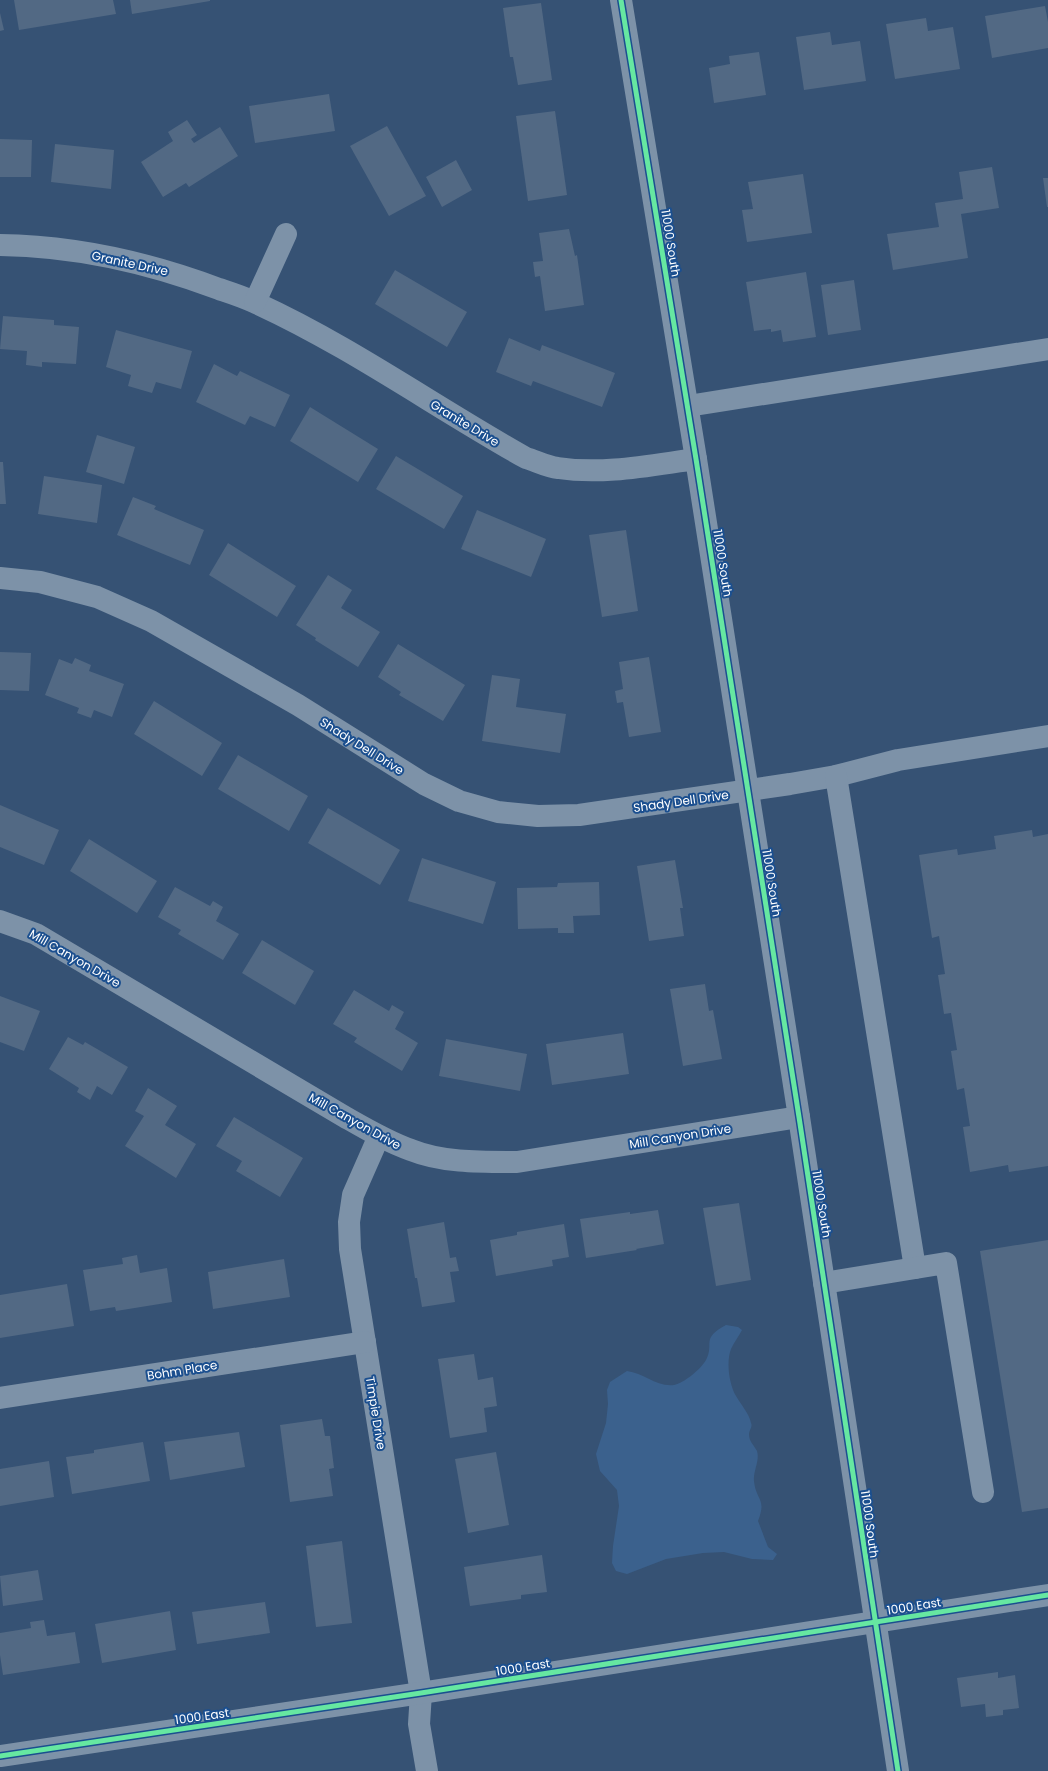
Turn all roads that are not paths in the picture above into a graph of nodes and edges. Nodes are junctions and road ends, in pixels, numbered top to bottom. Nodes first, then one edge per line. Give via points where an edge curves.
1 (621, 0) edge
2 (286, 234) dead end
3 (0, 245) edge
4 (255, 302) junction
5 (1048, 349) edge
6 (688, 406) junction
7 (696, 459) junction
8 (0, 578) edge
9 (1048, 736) edge
10 (836, 776) junction
11 (748, 791) junction
12 (0, 921) edge
13 (799, 1117) junction
14 (379, 1136) junction
15 (915, 1268) junction
16 (824, 1283) junction
17 (364, 1342) junction
18 (0, 1398) edge
19 (983, 1492) dead end
20 (1048, 1594) edge
21 (875, 1622) junction
22 (421, 1693) junction
23 (0, 1756) edge
24 (427, 1771) edge
25 (898, 1771) edge

1 - 6 street, 11000 South
2 - 4 street
3 - 4 street, Granite Drive via 27,245 105,256 182,275
4 - 7 street, Granite Drive via 328,340 526,458 557,468 589,471
5 - 6 street
6 - 7 street, 11000 South
7 - 11 street, 11000 South
8 - 11 street, Shady Dell Drive via 40,582 97,597 151,621 298,705 424,784 459,801 498,812 538,816 579,815
9 - 10 street, Shady Dell Drive via 898,760
10 - 11 street, Shady Dell Drive
10 - 15 street
11 - 13 street, 11000 South
12 - 14 street, Mill Canyon Drive via 36,934
13 - 14 street, Mill Canyon Drive via 517,1162 446,1159 412,1151
13 - 16 street, 11000 South
14 - 17 street, Timpie Drive via 353,1195 349,1222 350,1249
15 - 16 street
15 - 19 street via 946,1263
16 - 21 street, 11000 South
17 - 18 street, Bohm Place
17 - 22 street, Timpie Drive
20 - 21 street, 1000 East
21 - 22 street, 1000 East
21 - 25 street, 11000 South
22 - 23 street, 1000 East
22 - 24 street, Timpie Drive via 419,1724

